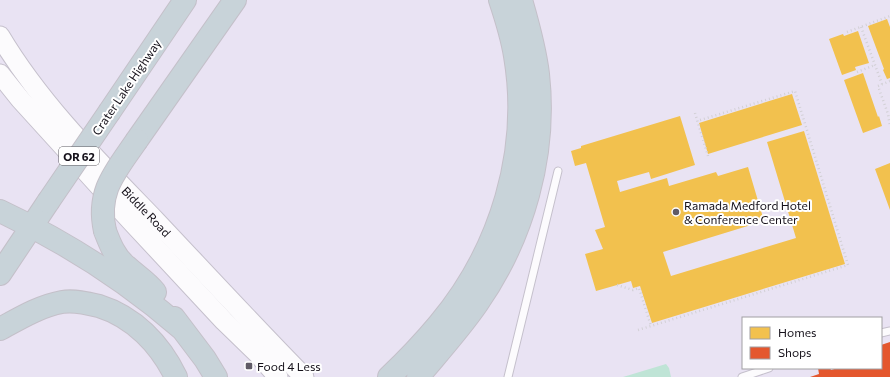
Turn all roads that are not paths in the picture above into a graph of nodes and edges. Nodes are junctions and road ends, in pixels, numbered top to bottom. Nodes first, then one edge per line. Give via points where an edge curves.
1 (185, 0) edge
2 (235, 0) edge
3 (500, 0) edge
4 (521, 0) edge
5 (0, 36) edge
6 (0, 74) edge
7 (558, 171) dead end
8 (0, 211) edge
9 (32, 226) junction
10 (0, 274) edge
11 (0, 329) edge
12 (182, 330) junction
13 (766, 369) edge
14 (176, 377) edge
15 (216, 377) edge
16 (278, 377) edge
17 (304, 377) edge
18 (389, 377) edge
19 (418, 377) edge
20 (508, 377) edge
21 (742, 377) edge

1 - 9 highway, Crater Lake Highway / OR 62, bridge
2 - 12 highway, bridge via 109,182 102,207 105,231 116,255 147,283
3 - 18 highway via 515,55 519,98 516,157 503,209 480,263 452,307
4 - 19 highway via 533,46 539,98 537,150 527,197 508,251 495,276 461,326
5 - 17 main road, Biddle Road via 26,77 55,113
6 - 16 main road, Biddle Road via 130,220
7 - 20 lane
8 - 9 highway
9 - 10 highway, Crater Lake Highway / OR 62
9 - 12 highway via 68,246 152,303
11 - 14 highway via 44,307 63,302 92,304 120,314 146,334 159,349
12 - 15 highway
13 - 21 lane

